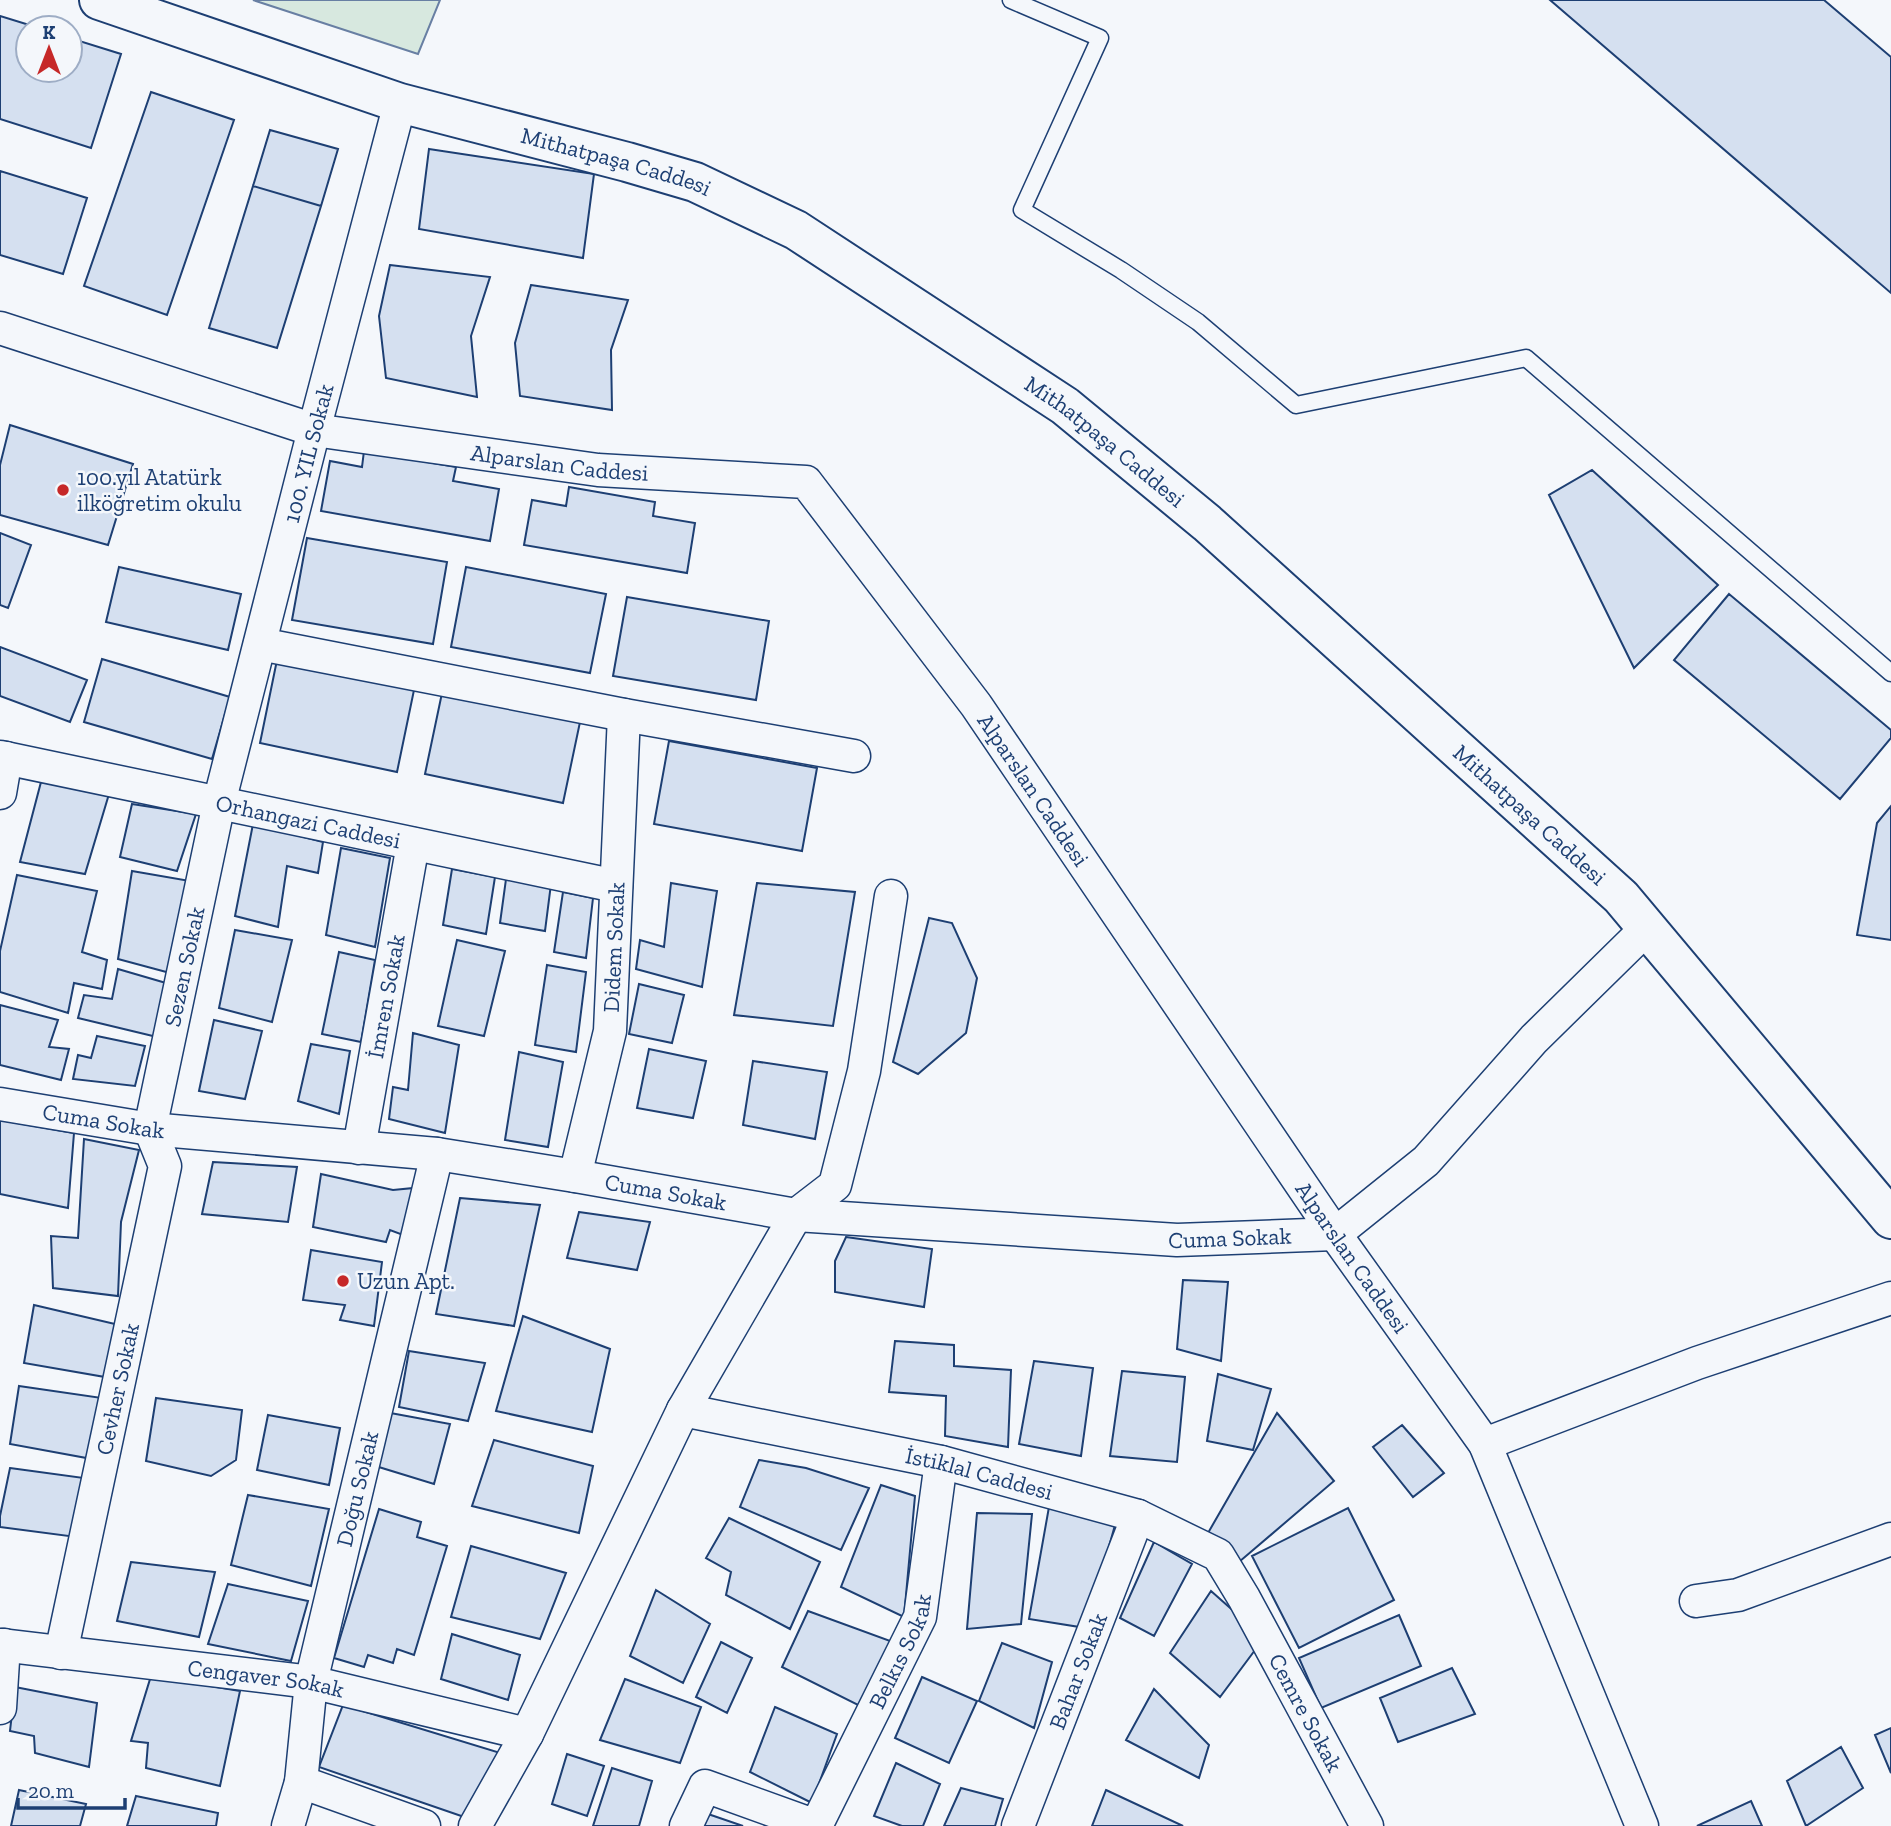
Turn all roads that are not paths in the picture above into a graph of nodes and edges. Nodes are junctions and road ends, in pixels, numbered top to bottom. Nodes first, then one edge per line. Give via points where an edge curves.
1 (99, 0) edge
2 (1011, 0) edge
3 (400, 103) junction
4 (0, 328) edge
5 (314, 430) junction
6 (260, 644) junction
7 (1891, 673) edge
8 (624, 715) junction
9 (854, 757) dead end
10 (3, 758) edge
11 (0, 793) edge
12 (219, 803) junction
13 (413, 844) junction
14 (616, 886) junction
15 (891, 896) dead end
16 (1647, 928) junction
17 (0, 1104) edge
18 (150, 1129) junction
19 (359, 1148) junction
20 (437, 1154) junction
21 (575, 1176) junction
22 (796, 1215) junction
23 (1891, 1219) edge
24 (1335, 1234) junction
25 (1891, 1298) edge
26 (683, 1410) junction
27 (1485, 1444) junction
28 (941, 1462) junction
29 (1138, 1516) junction
30 (1891, 1539) edge
31 (1244, 1598) joint
32 (1696, 1601) dead end
33 (2, 1645) edge
34 (61, 1653) junction
35 (311, 1682) junction
36 (0, 1708) edge
37 (527, 1734) junction
38 (302, 1782) junction
39 (288, 1826) edge
40 (424, 1826) edge
41 (475, 1826) edge
42 (686, 1826) edge
43 (816, 1826) edge
44 (1018, 1826) edge
45 (1367, 1826) edge
46 (1642, 1826) edge

1 - 3 street, Mithatpaşa Caddesi
2 - 7 lane via 1100,38 1022,210 1198,322 1296,405 1526,358
3 - 5 street, 100. YIL Sokak
3 - 16 street, Mithatpaşa Caddesi via 695,182 796,230 1065,406 1207,523 1622,897
4 - 5 street, Alparslan Caddesi
5 - 6 street, 100. YIL Sokak
5 - 24 street, Alparslan Caddesi via 598,470 806,482 976,705
6 - 8 street
6 - 12 street, 100. YIL Sokak
8 - 9 street
8 - 14 street, Didem Sokak
10 - 11 street
10 - 12 street, Orhangazi Caddesi
12 - 13 street, Orhangazi Caddesi
12 - 18 street, Sezen Sokak
13 - 14 street, Orhangazi Caddesi
13 - 19 street, İmren Sokak
14 - 21 street, Didem Sokak via 610,1031
15 - 22 street via 864,1071 835,1185
16 - 23 street, Mithatpaşa Caddesi
16 - 24 street via 1534,1039 1426,1161
17 - 18 street, Cuma Sokak
18 - 19 street, Cuma Sokak
18 - 34 street, Cevher Sokak via 164,1166
19 - 20 street, Cuma Sokak
20 - 21 street, Cuma Sokak
20 - 35 street, Doğu Sokak
21 - 22 street, Cuma Sokak
22 - 24 street, Cuma Sokak via 1177,1240
22 - 26 street
24 - 27 street, Alparslan Caddesi
25 - 27 street via 1697,1363
26 - 28 street, İstiklal Caddesi
26 - 37 street
27 - 46 street, Alparslan Caddesi
28 - 29 street, İstiklal Caddesi
28 - 43 street, Belkıs Sokak via 920,1617
29 - 31 street, İstiklal Caddesi via 1218,1555
29 - 44 street, Bahar Sokak
30 - 32 street via 1738,1595
31 - 45 street, Cemre Sokak
33 - 34 street, Cengaver Sokak
33 - 36 street
34 - 35 street, Cengaver Sokak
35 - 37 street, Cengaver Sokak
35 - 38 street, Doğu Sokak
37 - 41 street
38 - 39 street, Doğu Sokak
38 - 40 street
42 - 43 street via 705,1786

